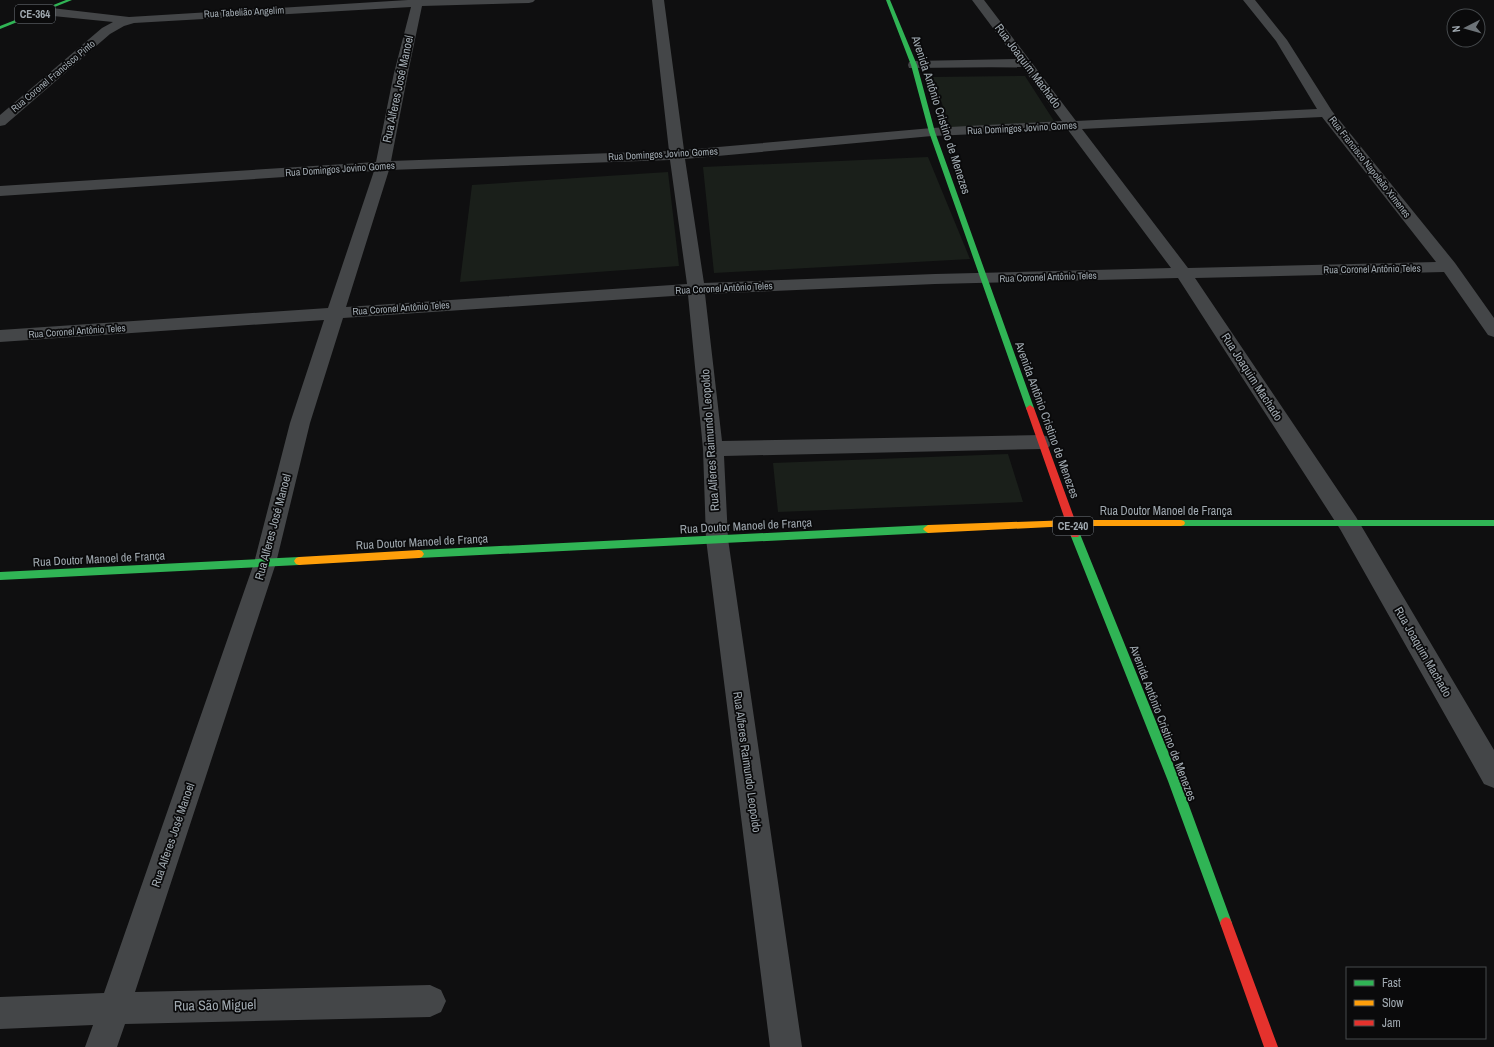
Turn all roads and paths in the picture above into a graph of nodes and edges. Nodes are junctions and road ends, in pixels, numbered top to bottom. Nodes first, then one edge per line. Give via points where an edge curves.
1 (70, 0) edge
2 (529, 0) edge
3 (658, 0) edge
4 (888, 0) edge
5 (978, 0) edge
6 (1249, 0) edge
7 (418, 1) edge
8 (43, 11) junction
9 (128, 20) junction
10 (0, 28) edge
11 (106, 31) joint
12 (1026, 63) junction
13 (914, 65) junction
14 (1326, 113) junction
15 (0, 122) edge
16 (1073, 126) junction
17 (932, 132) junction
18 (677, 155) junction
19 (383, 166) junction
20 (0, 191) edge
21 (1449, 267) junction
22 (1184, 274) junction
23 (983, 279) junction
24 (696, 289) junction
25 (335, 312) junction
26 (1494, 331) edge
27 (0, 336) edge
28 (1042, 442) junction
29 (713, 449) junction
30 (1071, 523) junction
31 (1348, 523) junction
32 (1494, 523) edge
33 (716, 539) junction
34 (265, 563) junction
35 (0, 576) edge
36 (1494, 775) edge
37 (430, 1001) dead end
38 (114, 1008) junction
39 (0, 1013) edge
40 (101, 1047) edge
41 (786, 1047) edge
42 (1271, 1047) edge

1 - 8 main road, CE-364
2 - 7 street, Rua Tabelião Angelim
3 - 18 street, Rua Alferes Raimundo Leopoldo
4 - 13 main road, Avenida Antônio Cristino de Menezes / CE-240
5 - 12 street, Rua Joaquim Machado
6 - 14 street, Rua Francisco Napoleão Ximenes via 1280,40
7 - 9 street, Rua Tabelião Angelim
7 - 19 street, Rua Alferes José Manoel
8 - 9 street
8 - 10 main road, CE-364
9 - 11 street, Rua Tabelião Angelim
11 - 15 street, Rua Coronel Francisco Pinto
12 - 13 street
12 - 16 street, Rua Joaquim Machado
13 - 17 main road, Avenida Antônio Cristino de Menezes / CE-240
14 - 16 street, Rua Domingos Jovino Gomes
14 - 21 street, Rua Francisco Napoleão Ximenes
16 - 17 street, Rua Domingos Jovino Gomes
16 - 22 street, Rua Joaquim Machado
17 - 18 street, Rua Domingos Jovino Gomes
17 - 23 main road, Avenida Antônio Cristino de Menezes / CE-240
18 - 19 street, Rua Domingos Jovino Gomes
18 - 24 street, Rua Alferes Raimundo Leopoldo
19 - 20 street, Rua Domingos Jovino Gomes
19 - 25 street, Rua Alferes José Manoel
21 - 22 street, Rua Coronel Antônio Teles
21 - 26 street, Rua Francisco Napoleão Ximenes
22 - 23 street, Rua Coronel Antônio Teles
22 - 31 street, Rua Joaquim Machado
23 - 24 street, Rua Coronel Antônio Teles
23 - 28 main road, Avenida Antônio Cristino de Menezes / CE-240
24 - 25 street, Rua Coronel Antônio Teles
24 - 29 street, Rua Alferes Raimundo Leopoldo
25 - 27 street, Rua Coronel Antônio Teles
25 - 34 street, Rua Alferes José Manoel via 300,423
28 - 29 street
28 - 30 main road, Avenida Antônio Cristino de Menezes / CE-240
29 - 33 street, Rua Alferes Raimundo Leopoldo
30 - 31 main road, Rua Doutor Manoel de França
30 - 33 main road, Rua Doutor Manoel de França
30 - 42 main road, Avenida Antônio Cristino de Menezes / CE-240 via 1174,781
31 - 32 main road, Rua Doutor Manoel de França
31 - 36 street, Rua Joaquim Machado
33 - 34 main road, Rua Doutor Manoel de França
33 - 41 street, Rua Alferes Raimundo Leopoldo
34 - 35 main road, Rua Doutor Manoel de França
34 - 38 street, Rua Alferes José Manoel
37 - 38 street, Rua São Miguel
38 - 39 street, Rua São Miguel
38 - 40 street, Rua Alferes José Manoel

